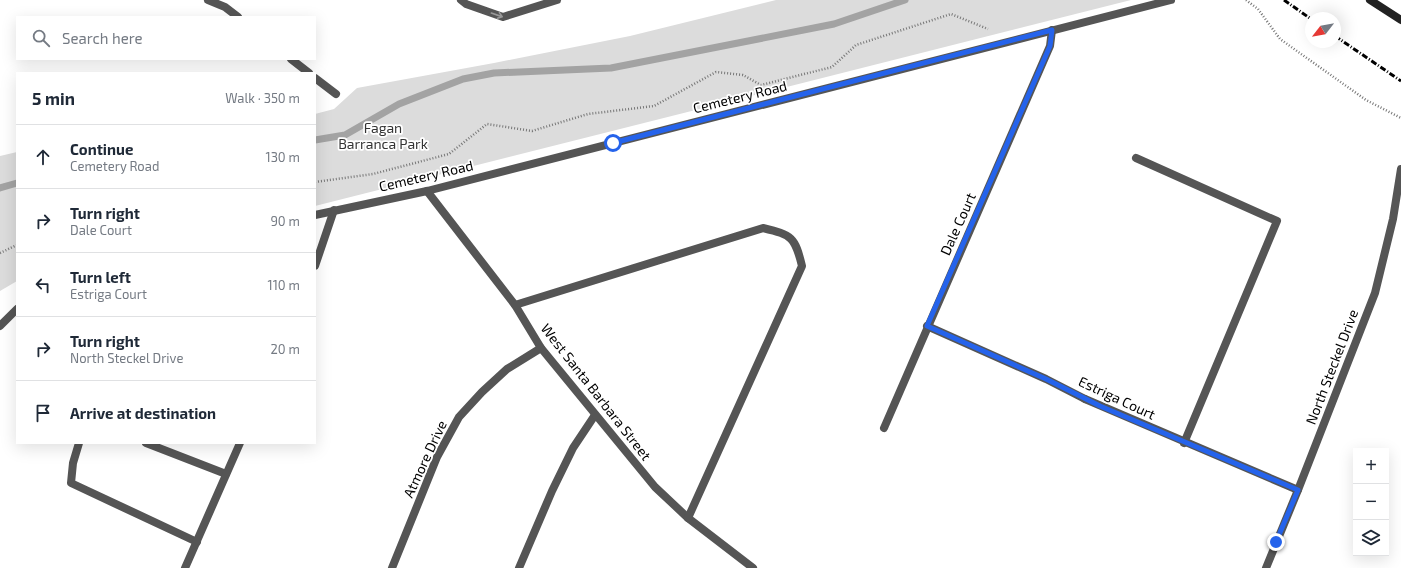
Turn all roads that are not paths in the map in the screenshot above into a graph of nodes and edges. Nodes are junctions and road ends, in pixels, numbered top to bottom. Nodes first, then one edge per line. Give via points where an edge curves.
1 (208, 0) edge
2 (461, 0) edge
3 (557, 0) edge
4 (1171, 0) edge
5 (1370, 0) edge
6 (237, 16) edge
7 (1401, 20) edge
8 (1052, 30) junction
9 (292, 60) edge
10 (308, 72) edge
11 (316, 79) edge
12 (336, 94) dead end
13 (1136, 158) dead end
14 (1401, 168) edge
15 (427, 191) junction
16 (334, 210) junction
17 (316, 215) edge
18 (316, 263) edge
19 (515, 305) junction
20 (16, 310) edge
21 (0, 326) edge
22 (927, 326) junction
23 (542, 348) junction
24 (596, 415) junction
25 (884, 428) dead end
26 (1184, 443) junction
27 (79, 444) edge
28 (149, 444) edge
29 (240, 444) edge
30 (226, 474) junction
31 (1298, 490) junction
32 (688, 518) junction
33 (197, 542) junction
34 (185, 568) edge
35 (392, 568) edge
36 (519, 568) edge
37 (753, 568) edge
38 (1266, 568) edge

1 - 6 street via 225,7
2 -> 3 street via 503,17
4 - 8 street, Cemetery Road
5 - 7 street
8 - 15 street, Cemetery Road
8 - 22 street, Dale Court via 1050,46
9 - 10 street
11 - 12 street
13 - 26 street via 1277,221
14 - 31 street, North Steckel Drive via 1393,219 1375,294
15 - 16 street, Cemetery Road
15 - 19 street, West Santa Barbara Street
16 - 17 street, Cemetery Road
16 - 18 street
19 - 23 street, West Santa Barbara Street
19 - 32 street via 763,228 785,234 798,247 802,266
20 - 21 street
22 - 25 street, Dale Court
22 - 26 street, Estriga Court
23 - 24 street, West Santa Barbara Street
23 - 35 street, Atmore Drive via 508,369 459,416 437,457
24 - 32 street, West Santa Barbara Street via 655,487
24 - 36 street via 573,448
26 - 31 street, Estriga Court
27 - 33 street via 71,483
28 - 30 street
29 - 30 street
30 - 33 street
31 - 38 street, North Steckel Drive
32 - 37 street, West Santa Barbara Street
33 - 34 street

